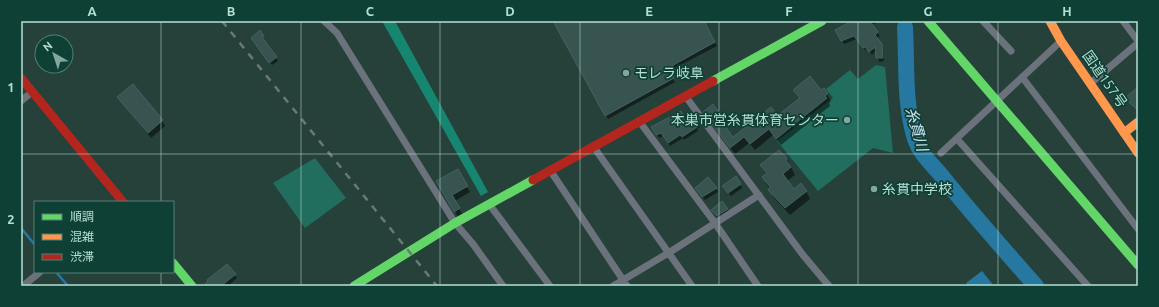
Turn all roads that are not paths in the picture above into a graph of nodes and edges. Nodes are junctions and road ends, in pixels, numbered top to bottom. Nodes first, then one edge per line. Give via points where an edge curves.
1 (324, 21) edge
2 (822, 21) edge
3 (928, 21) edge
4 (983, 21) edge
5 (1050, 21) edge
6 (1123, 21) edge
7 (1061, 41) junction
8 (1138, 42) edge
9 (1010, 51) dead end
10 (1022, 77) junction
11 (21, 78) edge
12 (1091, 83) junction
13 (32, 92) junction
14 (686, 97) junction
15 (21, 101) edge
16 (998, 102) junction
17 (639, 121) junction
18 (1138, 122) edge
19 (1124, 133) junction
20 (958, 140) junction
21 (593, 146) junction
22 (1138, 152) edge
23 (941, 153) dead end
24 (550, 170) junction
25 (759, 195) junction
26 (122, 201) edge
27 (489, 204) junction
28 (715, 222) junction
29 (455, 223) junction
30 (1138, 229) edge
31 (670, 252) junction
32 (174, 264) edge
33 (1138, 265) edge
34 (39, 273) edge
35 (625, 283) edge
36 (23, 286) edge
37 (192, 286) edge
38 (354, 286) edge
39 (503, 286) edge
40 (550, 286) edge
41 (613, 286) edge
42 (692, 286) edge
43 (758, 286) edge
44 (829, 286) edge
45 (1088, 286) edge

1 - 29 street via 337,33
2 - 14 main road
3 - 16 main road
4 - 9 street
5 - 7 main road, 国道157号
6 - 8 street
7 - 10 street
7 - 12 main road, 国道157号
8 - 12 street
10 - 16 street
10 - 30 street
11 - 13 main road
12 - 19 main road, 国道157号
13 - 15 street
13 - 26 main road
14 - 17 main road
14 - 25 street
16 - 20 street
16 - 33 main road
17 - 21 main road
17 - 28 street
18 - 19 main road
19 - 22 main road, 国道157号
20 - 23 street
20 - 45 street
21 - 24 main road
21 - 31 street
24 - 27 main road
24 - 35 street
25 - 28 street
25 - 44 street
27 - 29 main road
27 - 40 street
28 - 31 street
28 - 43 street
29 - 38 main road
29 - 39 street
31 - 35 street
31 - 42 street
32 - 37 main road
34 - 36 street
35 - 41 street

